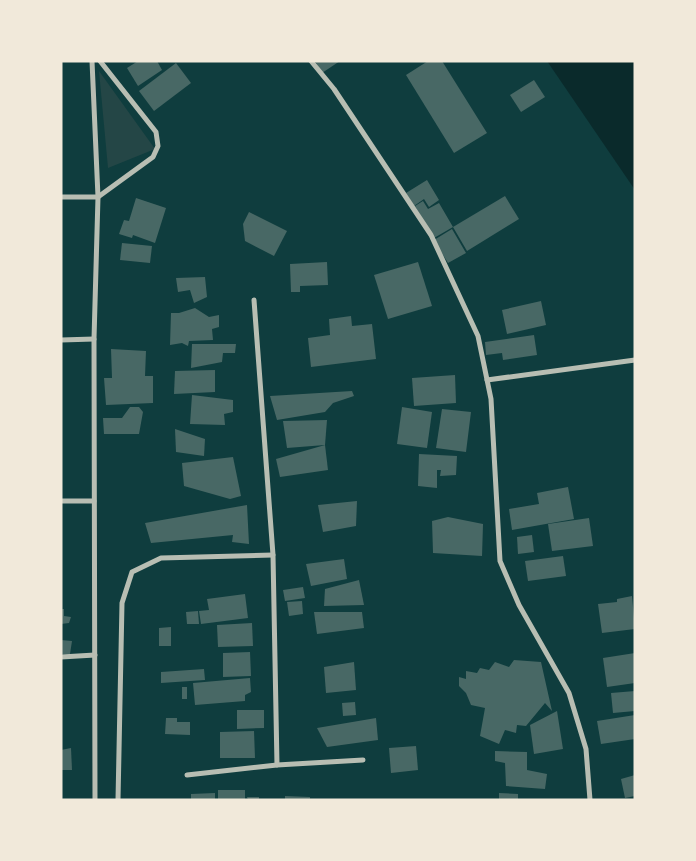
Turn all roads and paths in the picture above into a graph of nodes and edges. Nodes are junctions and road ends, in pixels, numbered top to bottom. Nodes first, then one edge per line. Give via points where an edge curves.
1 (92, 61) edge
2 (100, 61) edge
3 (311, 61) edge
4 (61, 197) edge
5 (98, 197) junction
6 (254, 300) dead end
7 (94, 339) junction
8 (61, 340) edge
9 (635, 360) edge
10 (487, 380) junction
11 (61, 501) edge
12 (94, 501) junction
13 (273, 555) junction
14 (95, 656) junction
15 (61, 657) edge
16 (363, 760) dead end
17 (276, 765) junction
18 (187, 774) dead end
19 (95, 800) edge
20 (118, 800) edge
21 (590, 800) edge

1 - 5 street
2 - 5 street via 156,132 158,146 153,157
3 - 10 street via 334,89 431,235 478,336
4 - 5 street
5 - 7 street
6 - 13 street
7 - 8 street
7 - 12 street
9 - 10 street
10 - 21 street via 491,399 500,561 519,605 569,693 586,749
11 - 12 street
12 - 14 street
13 - 17 street
13 - 20 street via 161,558 132,572 122,603
14 - 15 street
14 - 19 street
16 - 17 street
17 - 18 street

